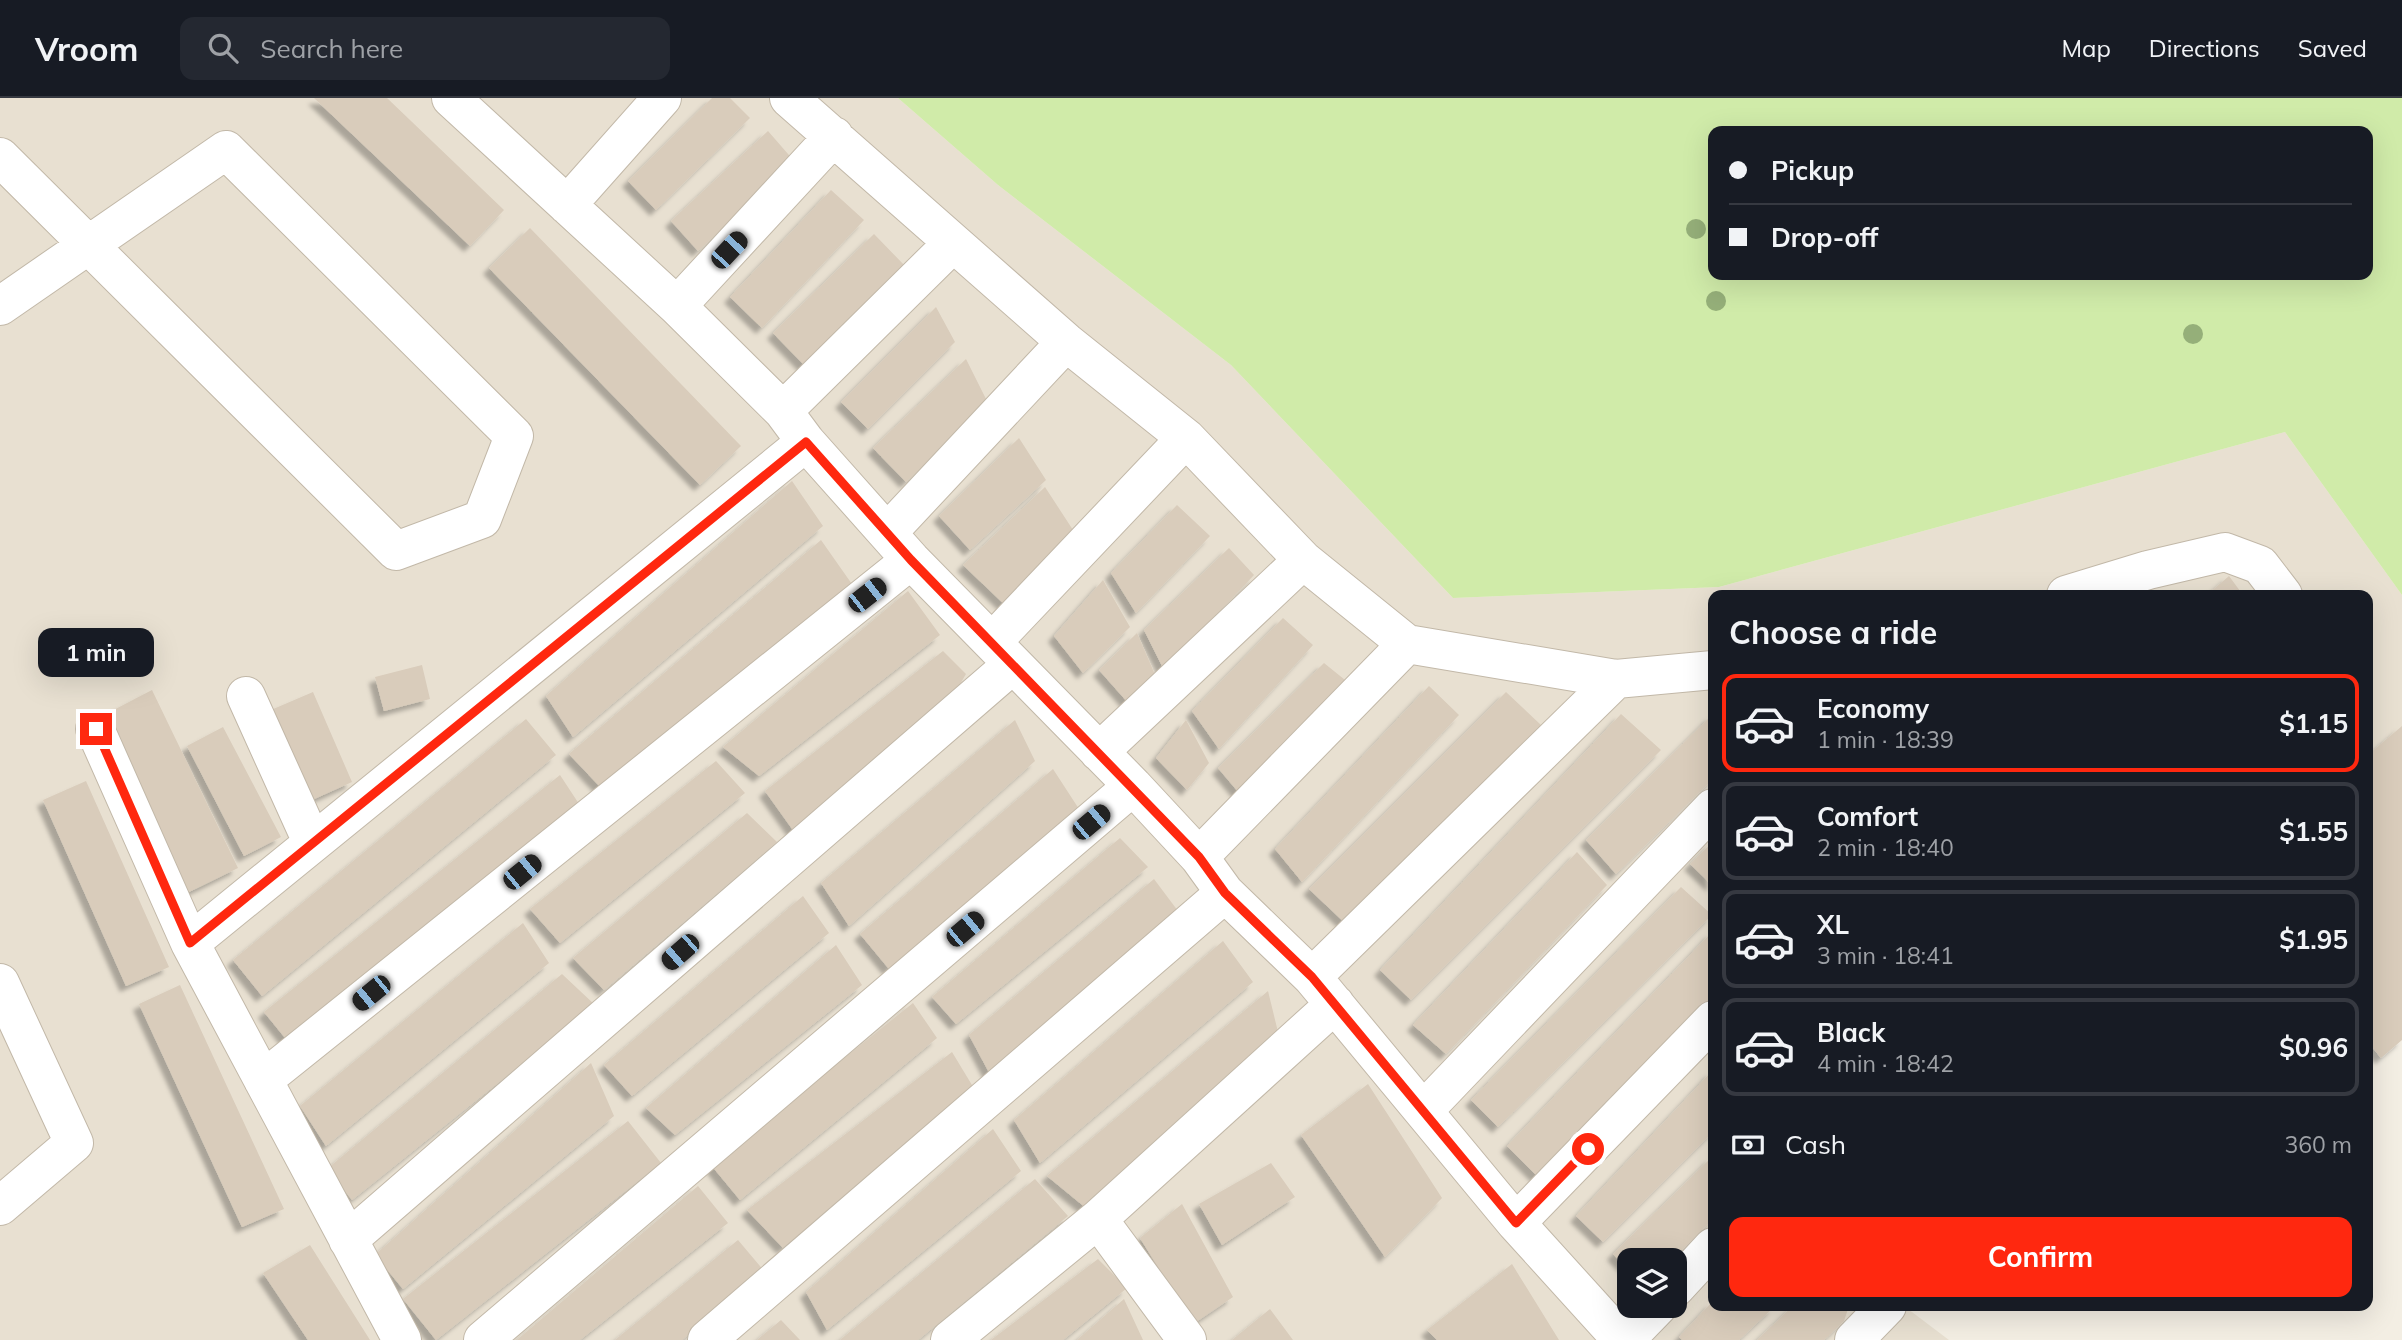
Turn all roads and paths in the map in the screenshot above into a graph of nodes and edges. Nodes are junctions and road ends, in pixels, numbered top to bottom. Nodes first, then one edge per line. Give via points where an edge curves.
1 (451, 98) edge
2 (662, 98) edge
3 (789, 98) edge
4 (834, 136) junction
5 (0, 157) edge
6 (568, 205) junction
7 (952, 244) junction
8 (88, 248) junction
9 (0, 306) edge
10 (677, 306) junction
11 (1066, 342) junction
12 (783, 411) junction
13 (1186, 438) junction
14 (806, 442) junction
15 (899, 546) junction
16 (1303, 560) junction
17 (2136, 583) edge
18 (2095, 590) edge
19 (2279, 590) edge
20 (1407, 644) junction
21 (1003, 652) junction
22 (1708, 670) edge
23 (1616, 679) junction
24 (246, 696) dead end
25 (96, 729) dead end
26 (1098, 752) junction
27 (1133, 786) junction
28 (1708, 813) edge
29 (312, 842) junction
30 (1199, 857) junction
31 (1225, 893) junction
32 (190, 943) junction
33 (0, 984) edge
34 (1323, 991) junction
35 (1708, 1025) edge
36 (263, 1080) junction
37 (1425, 1110) junction
38 (0, 1206) edge
39 (1098, 1219) junction
40 (1516, 1223) junction
41 (348, 1240) junction
42 (1708, 1252) edge
43 (1687, 1275) edge
44 (1883, 1311) edge
45 (1646, 1318) edge
46 (402, 1340) edge
47 (483, 1340) edge
48 (707, 1340) edge
49 (950, 1340) edge
50 (1186, 1340) edge
51 (1624, 1340) edge
52 (1854, 1340) edge

1 - 6 street
2 - 6 street
3 - 4 street
4 - 7 street
4 - 10 street
5 - 8 street
6 - 10 street
7 - 11 street
7 - 12 street
8 - 8 street via 226,150 514,436 482,519 396,551
8 - 9 street
10 - 12 street
11 - 13 street
11 - 15 street
12 - 14 street
13 - 16 street
13 - 21 street
14 - 15 street
14 - 29 street
15 - 21 street
15 - 36 street
16 - 20 street
16 - 26 street
17 - 18 street
17 - 19 street via 2225,552 2260,565
20 - 23 street
20 - 30 street
21 - 26 street
21 - 41 street
22 - 23 street
23 - 34 street
24 - 29 street
25 - 32 street
26 - 27 street
27 - 30 street
27 - 47 street
28 - 37 street
29 - 32 street
30 - 31 street
31 - 34 street
31 - 48 street
32 - 36 street
33 - 38 street via 74,1143
34 - 37 street
34 - 39 street
35 - 40 street
36 - 41 street
37 - 40 street
39 - 49 street
39 - 50 street
40 - 51 street
41 - 46 street
42 - 43 street
44 - 52 street
45 - 51 street

